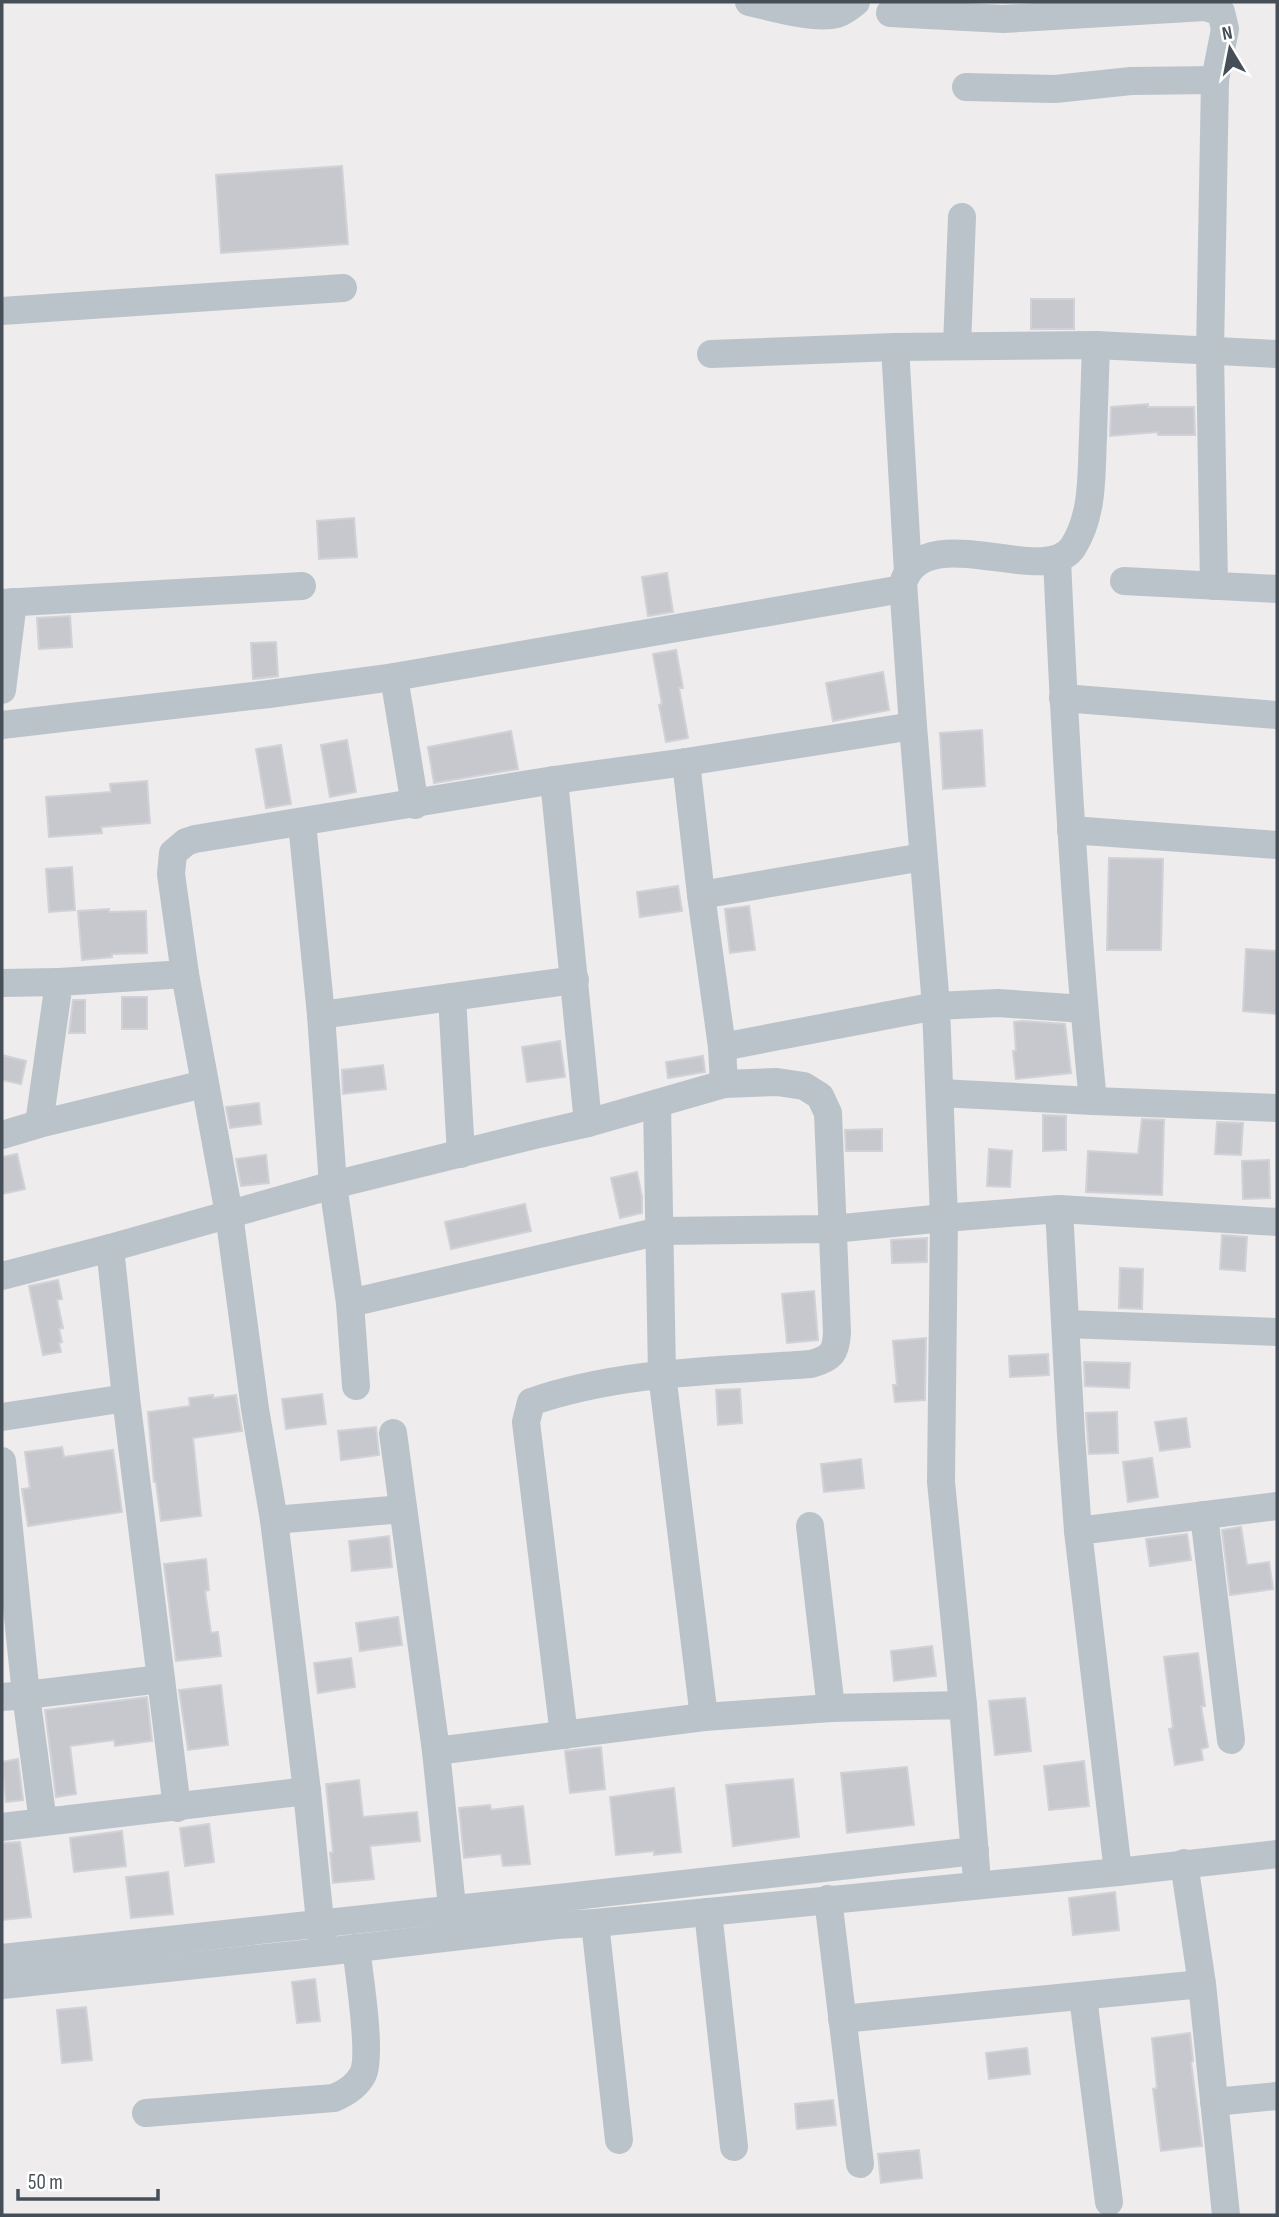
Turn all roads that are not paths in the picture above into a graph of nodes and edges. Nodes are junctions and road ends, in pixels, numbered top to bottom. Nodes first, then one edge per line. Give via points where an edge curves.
1 (749, 2) edge
2 (856, 2) edge
3 (977, 10) edge
4 (890, 13) dead end
5 (1216, 80) junction
6 (966, 87) dead end
7 (962, 217) dead end
8 (343, 288) dead end
9 (2, 311) edge
10 (1096, 345) junction
11 (957, 346) junction
12 (895, 347) junction
13 (1210, 352) junction
14 (711, 354) dead end
15 (1277, 354) edge
16 (1057, 559) junction
17 (905, 581) junction
18 (1124, 582) dead end
19 (302, 586) dead end
20 (1214, 586) junction
21 (1277, 589) edge
22 (8, 603) edge
23 (394, 677) junction
24 (2, 690) edge
25 (1063, 698) junction
26 (1277, 715) edge
27 (2, 724) edge
28 (913, 726) junction
29 (686, 762) junction
30 (554, 780) junction
31 (415, 805) junction
32 (302, 823) junction
33 (1071, 830) junction
34 (1277, 845) edge
35 (923, 857) junction
36 (701, 895) junction
37 (185, 974) junction
38 (575, 980) junction
39 (59, 982) junction
40 (2, 983) edge
41 (452, 998) junction
42 (936, 1006) junction
43 (1084, 1009) junction
44 (321, 1015) junction
45 (722, 1047) junction
46 (204, 1084) junction
47 (724, 1084) junction
48 (940, 1093) junction
49 (1093, 1101) junction
50 (657, 1104) junction
51 (1277, 1108) edge
52 (39, 1124) junction
53 (588, 1124) junction
54 (2, 1135) edge
55 (461, 1154) junction
56 (333, 1185) junction
57 (1059, 1209) junction
58 (229, 1214) junction
59 (944, 1218) junction
60 (1277, 1222) edge
61 (833, 1229) junction
62 (660, 1231) junction
63 (110, 1248) junction
64 (2, 1276) edge
65 (350, 1303) junction
66 (1066, 1324) junction
67 (1277, 1332) edge
68 (662, 1374) junction
69 (356, 1386) dead end
70 (126, 1398) junction
71 (2, 1417) edge
72 (393, 1433) dead end
73 (2, 1461) edge
74 (1277, 1506) edge
75 (403, 1509) junction
76 (1204, 1515) junction
77 (274, 1520) junction
78 (810, 1526) dead end
79 (1078, 1531) junction
80 (161, 1679) junction
81 (14, 1696) edge
82 (962, 1705) junction
83 (831, 1708) junction
84 (704, 1717) junction
85 (564, 1735) junction
86 (1231, 1740) dead end
87 (436, 1751) junction
88 (307, 1791) junction
89 (177, 1808) junction
90 (43, 1822) junction
91 (2, 1827) edge
92 (975, 1851) junction
93 (1277, 1854) edge
94 (1184, 1863) junction
95 (856, 1865) junction
96 (1118, 1872) junction
97 (978, 1885) junction
98 (860, 1896) junction
99 (828, 1899) junction
100 (708, 1912) junction
101 (453, 1922) junction
102 (595, 1923) junction
103 (320, 1924) junction
104 (356, 1948) junction
105 (323, 1952) junction
106 (2, 1958) edge
107 (1202, 1984) junction
108 (2, 1985) edge
109 (1083, 1997) junction
110 (842, 2019) junction
111 (1277, 2096) edge
112 (1214, 2102) junction
113 (146, 2113) dead end
114 (619, 2140) dead end
115 (734, 2147) dead end
116 (860, 2164) dead end
117 (1109, 2202) dead end
118 (1226, 2215) edge

1 - 2 street via 814,15 847,9
3 - 4 street
3 - 5 street via 1003,19 1213,8 1221,12 1225,29
5 - 6 street via 1131,81 1055,89
5 - 13 street
7 - 11 street
8 - 9 street
10 - 11 street
10 - 13 street
10 - 16 street via 1086,520 1073,547
11 - 12 street
12 - 14 street
12 - 17 street
13 - 15 street
13 - 20 street
16 - 17 street via 945,554 921,561
16 - 25 street
17 - 23 street
17 - 28 street
18 - 20 street
19 - 22 street
20 - 21 street
22 - 24 street
23 - 27 street
23 - 31 street
25 - 26 street
25 - 33 street
28 - 29 street
28 - 35 street
29 - 30 street
29 - 36 street
30 - 31 street
30 - 38 street
31 - 32 street
32 - 37 street via 195,839 173,853 171,874
32 - 44 street
33 - 34 street
33 - 43 street
35 - 36 street
35 - 42 street
36 - 45 street
37 - 39 street
37 - 46 street
38 - 41 street
38 - 53 street
39 - 40 street
39 - 52 street
41 - 44 street
41 - 55 street
42 - 43 street via 998,1003
42 - 45 street
42 - 48 street
43 - 49 street
44 - 56 street
45 - 47 street
46 - 52 street
46 - 58 street
47 - 50 street
47 - 61 street via 789,1083 820,1096 828,1113
48 - 49 street
48 - 59 street
49 - 51 street
50 - 53 street
50 - 62 street
52 - 54 street
53 - 55 street
55 - 56 street
56 - 58 street
56 - 65 street
57 - 59 street
57 - 60 street
57 - 66 street
58 - 63 street
58 - 77 street
59 - 61 street
59 - 82 street via 940,1469
61 - 62 street
61 - 68 street via 836,1347 828,1358 811,1364
62 - 65 street
62 - 68 street
63 - 64 street
63 - 70 street
65 - 69 street
66 - 67 street
66 - 79 street
68 - 84 street
68 - 85 street via 610,1381 531,1402 526,1422
70 - 71 street
70 - 80 street
72 - 75 street
73 - 81 street
74 - 76 street
75 - 77 street
75 - 87 street
76 - 79 street
76 - 86 street
77 - 88 street
78 - 83 street
79 - 96 street
80 - 81 street
80 - 89 street
81 - 90 street
82 - 83 street
82 - 92 street
83 - 84 street
84 - 85 street
85 - 87 street
87 - 101 street
88 - 89 street
88 - 103 street
89 - 90 street
90 - 91 street
92 - 95 street
92 - 97 street
93 - 94 street
94 - 96 street
94 - 107 street
95 - 98 street
95 - 101 street via 622,1892
96 - 97 street
97 - 98 street
98 - 99 street
99 - 100 street
99 - 110 street
100 - 102 street
100 - 115 street
101 - 102 street
101 - 103 street
101 - 104 street
102 - 114 street
103 - 105 street
103 - 106 street
104 - 105 street
104 - 113 street via 367,2055 363,2073 344,2094
105 - 108 street
107 - 109 street
107 - 112 street
109 - 110 street
109 - 117 street
110 - 116 street
111 - 112 street
112 - 118 street

